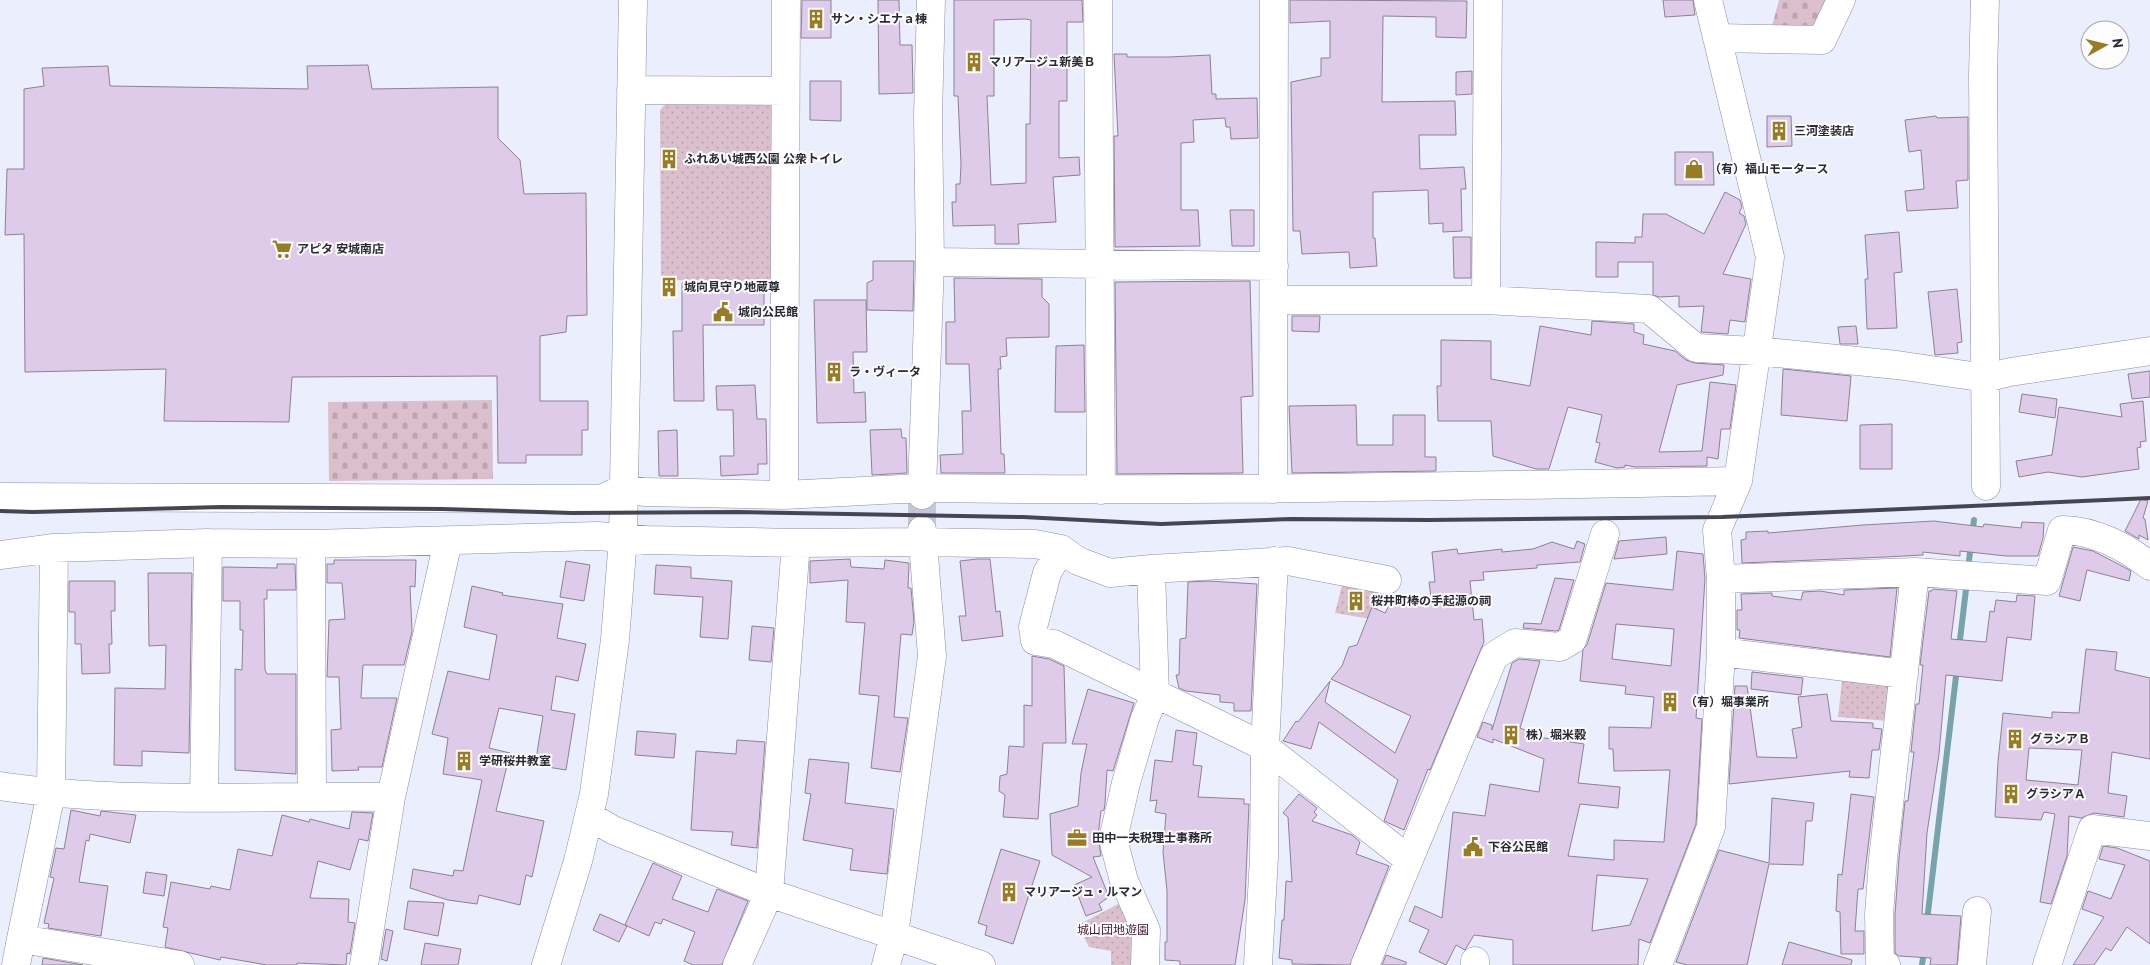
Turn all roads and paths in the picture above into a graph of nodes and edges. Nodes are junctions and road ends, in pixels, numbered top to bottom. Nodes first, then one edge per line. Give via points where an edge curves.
1 (633, 0) edge
2 (786, 0) edge
3 (932, 0) edge
4 (1098, 0) edge
5 (1274, 0) edge
6 (1488, 0) edge
7 (1708, 0) edge
8 (1841, 0) edge
9 (1985, 0) edge
10 (1717, 38) junction
11 (631, 90) junction
12 (785, 91) junction
13 (930, 262) junction
14 (1101, 264) junction
15 (1274, 266) junction
16 (1274, 300) junction
17 (1486, 300) junction
18 (1756, 351) junction
19 (2150, 351) edge
20 (1986, 378) junction
21 (1738, 481) junction
22 (1986, 486) dead end
23 (623, 489) junction
24 (1273, 489) junction
25 (1100, 490) junction
26 (922, 492) junction
27 (784, 495) junction
28 (0, 497) edge
29 (1605, 534) dead end
30 (922, 536) junction
31 (623, 538) junction
32 (448, 541) junction
33 (208, 543) junction
34 (796, 543) junction
35 (311, 544) junction
36 (54, 548) junction
37 (1061, 549) junction
38 (0, 555) edge
39 (1274, 561) junction
40 (2150, 566) edge
41 (1151, 569) junction
42 (1915, 572) junction
43 (1721, 579) junction
44 (1386, 580) dead end
45 (1720, 652) junction
46 (1904, 674) junction
47 (1155, 695) junction
48 (1265, 747) junction
49 (0, 786) edge
50 (51, 793) junction
51 (312, 796) junction
52 (204, 797) junction
53 (391, 797) junction
54 (589, 816) junction
55 (2150, 836) edge
56 (1408, 860) junction
57 (769, 893) junction
58 (1977, 911) dead end
59 (894, 935) junction
60 (21, 939) junction
61 (163, 964) edge
62 (16, 965) edge
63 (364, 965) edge
64 (546, 965) edge
65 (737, 965) edge
66 (886, 965) edge
67 (981, 965) edge
68 (1144, 965) edge
69 (1258, 965) edge
70 (1366, 965) edge
71 (1658, 965) edge
72 (1886, 965) edge
73 (1972, 965) edge
74 (2046, 965) edge

1 - 11 street
2 - 12 street
3 - 13 street via 928,116
4 - 14 street
5 - 15 street
6 - 17 street
7 - 10 street
8 - 10 street via 1822,40
9 - 20 street
10 - 18 street via 1770,257
11 - 12 street
11 - 23 street
12 - 27 street
13 - 14 street
13 - 26 street
14 - 15 street
14 - 25 street
15 - 16 street
16 - 17 street
16 - 24 street
17 - 18 street via 1649,309 1696,348
18 - 20 street via 1897,365
18 - 21 street
19 - 20 street
20 - 22 street
21 - 24 street
21 - 43 street via 1717,530
23 - 27 street
23 - 28 street via 601,499
23 - 31 street
24 - 25 street
25 - 26 street
26 - 27 street
29 - 56 street via 1572,640 1560,647 1515,643 1494,656
30 - 34 street
30 - 37 street via 1035,544
30 - 59 street via 932,656
31 - 32 street
31 - 34 street
31 - 54 street via 606,714
32 - 35 street
32 - 53 street
33 - 35 street
33 - 36 street
33 - 52 street
34 - 57 street
35 - 51 street
36 - 38 street
36 - 50 street
37 - 41 street via 1078,561 1110,573
37 - 47 street via 1047,572 1033,627 1035,641 1054,644
39 - 41 street
39 - 44 street
39 - 48 street
40 - 42 street via 2130,551 2078,530 2062,530 2047,581
41 - 47 street
42 - 43 street
42 - 46 street
43 - 45 street
45 - 46 street
45 - 71 street via 1711,827
46 - 72 street via 1879,915 1880,962
47 - 48 street
47 - 68 street via 1126,783 1113,839 1124,881 1146,930
48 - 56 street
48 - 69 street via 1264,857
49 - 50 street
50 - 52 street
50 - 60 street
51 - 52 street
51 - 53 street
53 - 63 street
54 - 57 street via 613,830
54 - 64 street
55 - 74 street via 2092,829
56 - 70 street
57 - 59 street
57 - 65 street
58 - 73 street
59 - 66 street
59 - 67 street
60 - 61 street
60 - 62 street

